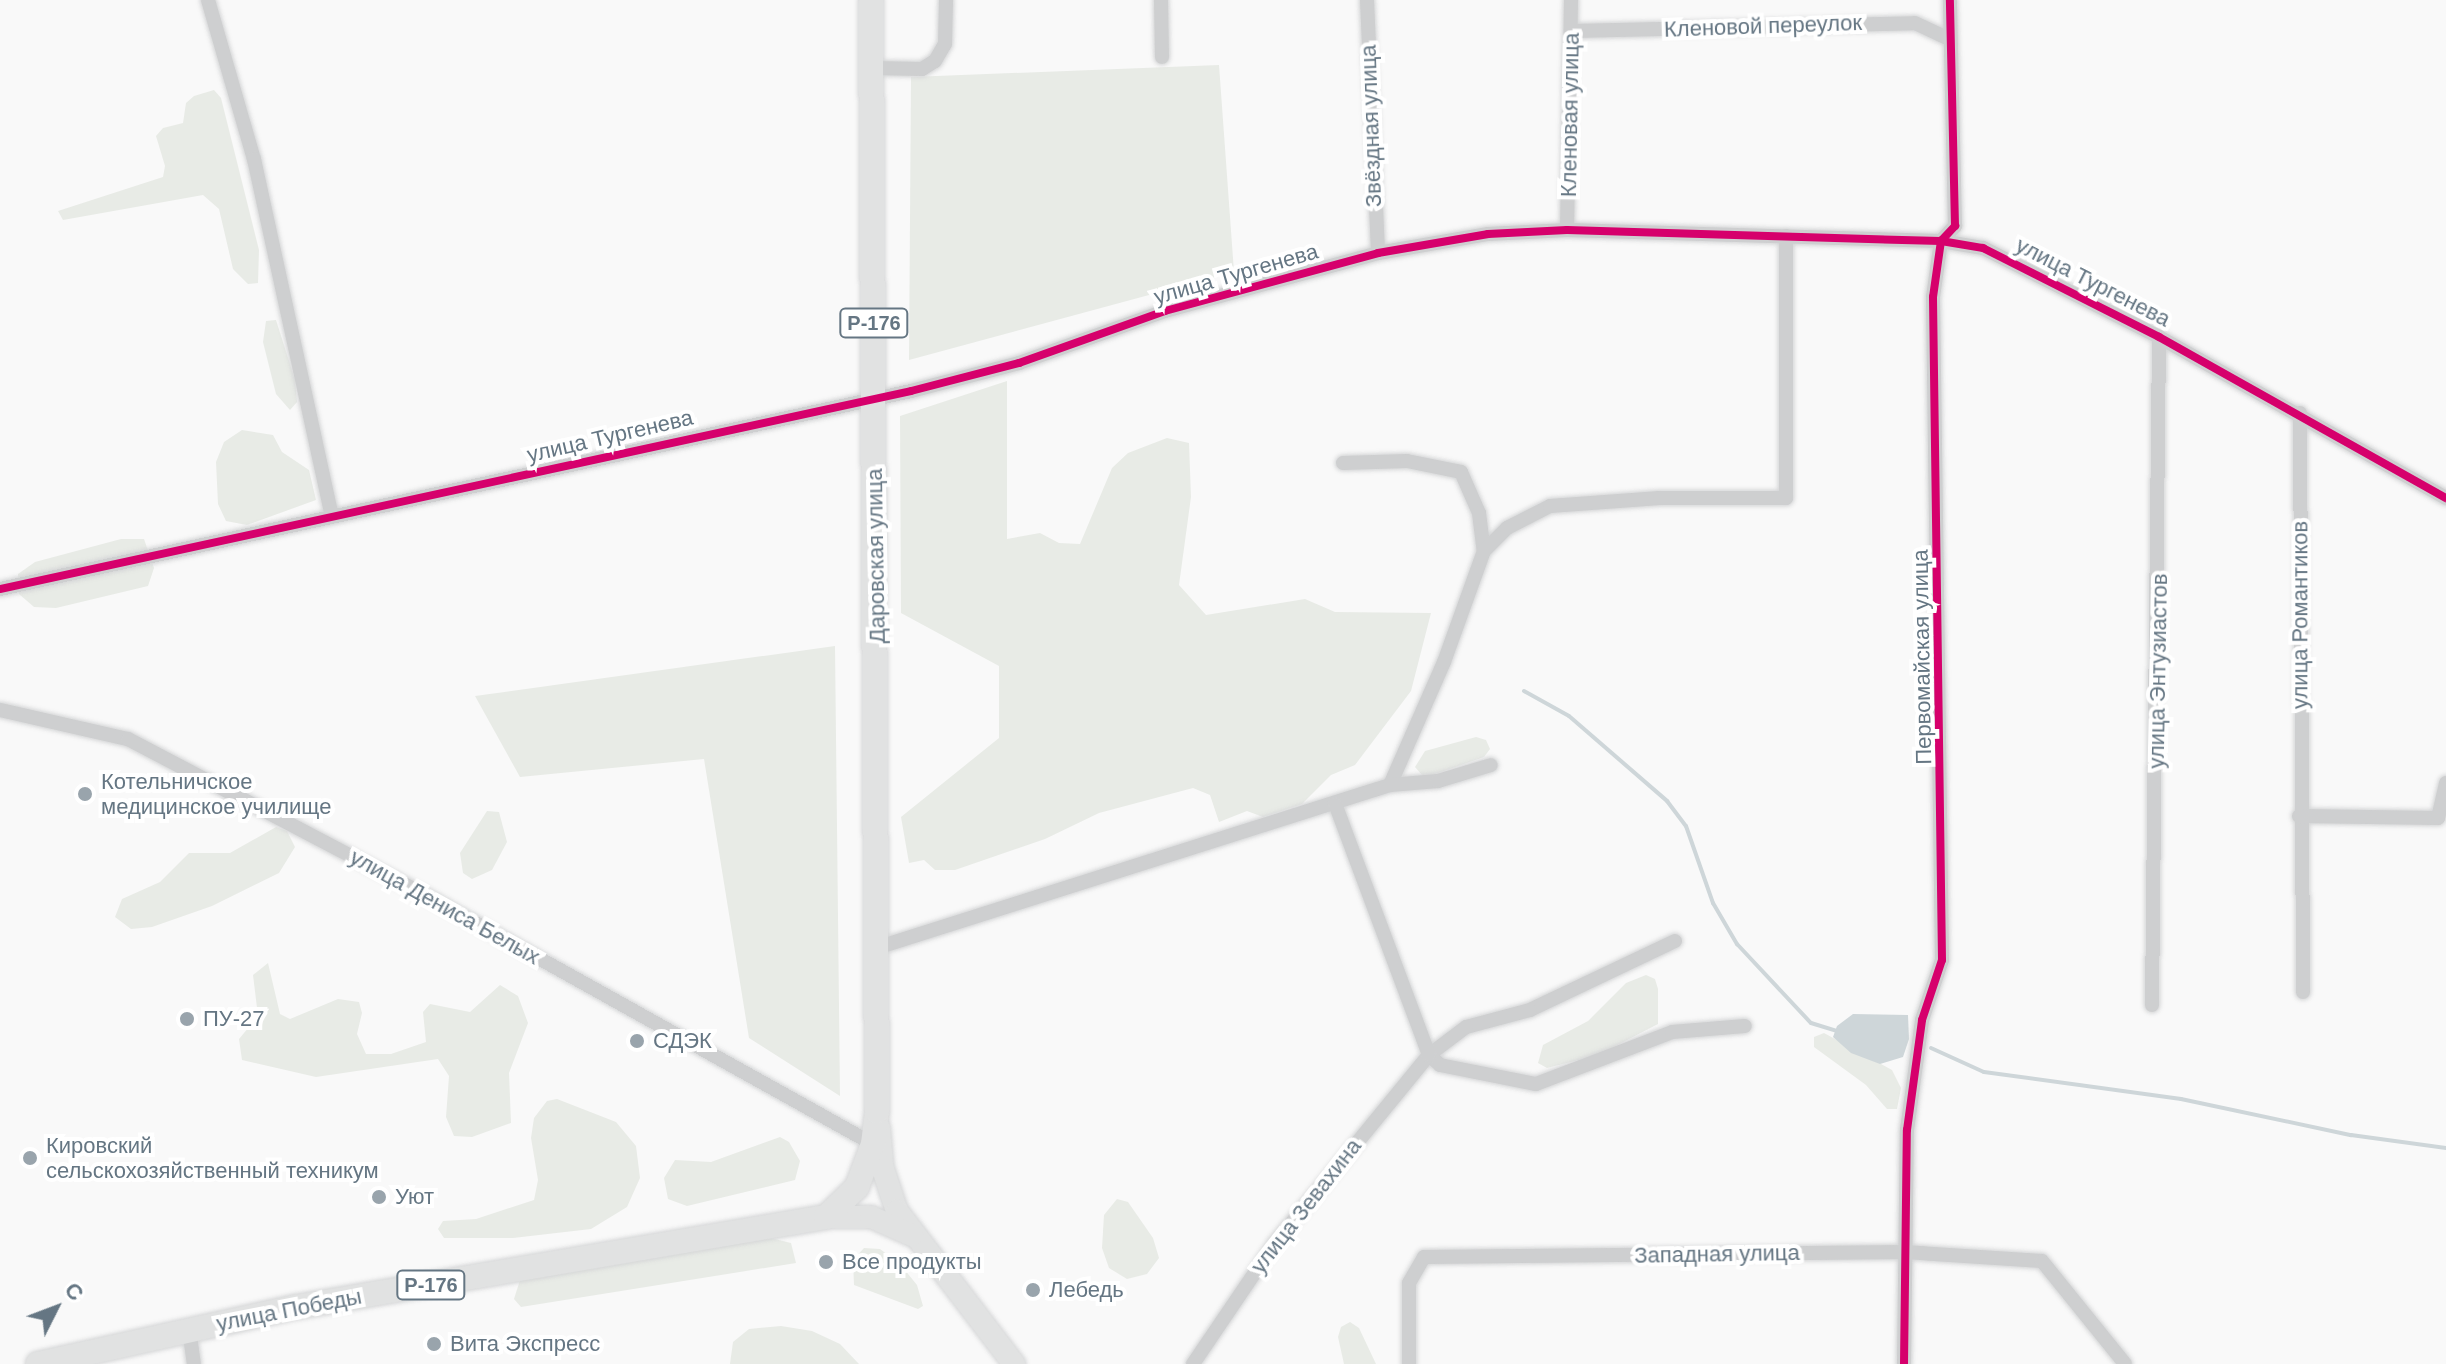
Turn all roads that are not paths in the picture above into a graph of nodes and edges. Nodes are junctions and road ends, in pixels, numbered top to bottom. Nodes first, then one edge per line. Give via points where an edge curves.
1 (208, 0) edge
2 (871, 0) edge
3 (946, 0) edge
4 (1161, 0) edge
5 (1367, 0) edge
6 (1571, 0) edge
7 (1950, 0) edge
8 (1572, 31) junction
9 (1950, 39) junction
10 (1162, 57) dead end
11 (873, 68) junction
12 (1567, 230) junction
13 (1786, 236) junction
14 (1941, 241) junction
15 (1378, 253) junction
16 (2159, 337) junction
17 (874, 396) junction
18 (2300, 413) junction
19 (1343, 463) dead end
20 (2446, 498) edge
21 (332, 517) junction
22 (1484, 551) junction
23 (0, 589) edge
24 (0, 710) edge
25 (1491, 765) dead end
26 (2446, 783) edge
27 (1390, 785) junction
28 (1335, 804) junction
29 (2299, 816) junction
30 (1675, 941) dead end
31 (873, 949) junction
32 (2303, 992) dead end
33 (2152, 1005) dead end
34 (1745, 1026) dead end
35 (1429, 1055) junction
36 (877, 1111) junction
37 (873, 1144) junction
38 (826, 1217) junction
39 (916, 1237) junction
40 (1905, 1252) junction
41 (189, 1329) junction
42 (38, 1364) edge
43 (194, 1364) edge
44 (1014, 1364) edge
45 (1193, 1364) edge
46 (1409, 1364) edge
47 (1904, 1364) edge
48 (2125, 1364) edge

1 - 21 street via 254,159
2 - 11 highway, Даровская улица / Р-176
3 - 11 street via 945,44 935,61 922,69
4 - 10 street
5 - 15 street, Звёздная улица
6 - 8 street, Кленовая улица
7 - 9 street, Первомайская улица
8 - 9 street, Кленовой переулок via 1915,23
8 - 12 street, Кленовая улица
9 - 14 street, Первомайская улица via 1955,226
11 - 17 highway, Даровская улица / Р-176
12 - 13 street, улица Тургенева
12 - 15 street, улица Тургенева via 1488,234
13 - 14 street, улица Тургенева
13 - 22 street via 1786,498 1660,498 1550,506 1507,528
14 - 16 street, улица Тургенева via 1983,248 2023,264
14 - 40 street, Первомайская улица via 1933,297 1942,960 1922,1020 1910,1099
15 - 17 street, улица Тургенева via 1165,311 1019,363
16 - 18 street, улица Тургенева
16 - 33 street, улица Энтузиастов
17 - 21 street, улица Тургенева
17 - 31 highway, Даровская улица / Р-176 via 879,761
18 - 20 street, улица Тургенева
18 - 29 street, улица Романтиков
19 - 22 street via 1407,461 1461,472 1479,513
21 - 23 street, улица Тургенева
22 - 27 street via 1444,662
24 - 37 street, улица Дениса Белых via 128,739 414,889
25 - 27 street via 1438,781
26 - 29 street via 2438,818
27 - 28 street
28 - 31 street
28 - 35 street
29 - 32 street, улица Романтиков
30 - 35 street, улица Зевахина via 1530,1010 1466,1027
31 - 36 highway, Даровская улица / Р-176
34 - 35 street via 1672,1032 1536,1084 1440,1065
35 - 45 street, улица Зевахина via 1275,1243
36 - 37 highway, Даровская улица / Р-176
36 - 39 main road, Даровская улица via 888,1191
37 - 38 highway, Даровская улица / Р-176 via 857,1187
38 - 39 main road, улица Победы via 871,1217
38 - 41 highway, улица Победы / Р-176
39 - 44 main road
40 - 46 street, Западная улица via 1424,1257 1409,1283
40 - 47 street, Первомайская улица
40 - 48 street, Западная улица via 2042,1261
41 - 42 highway, улица Победы / Р-176
41 - 43 street

